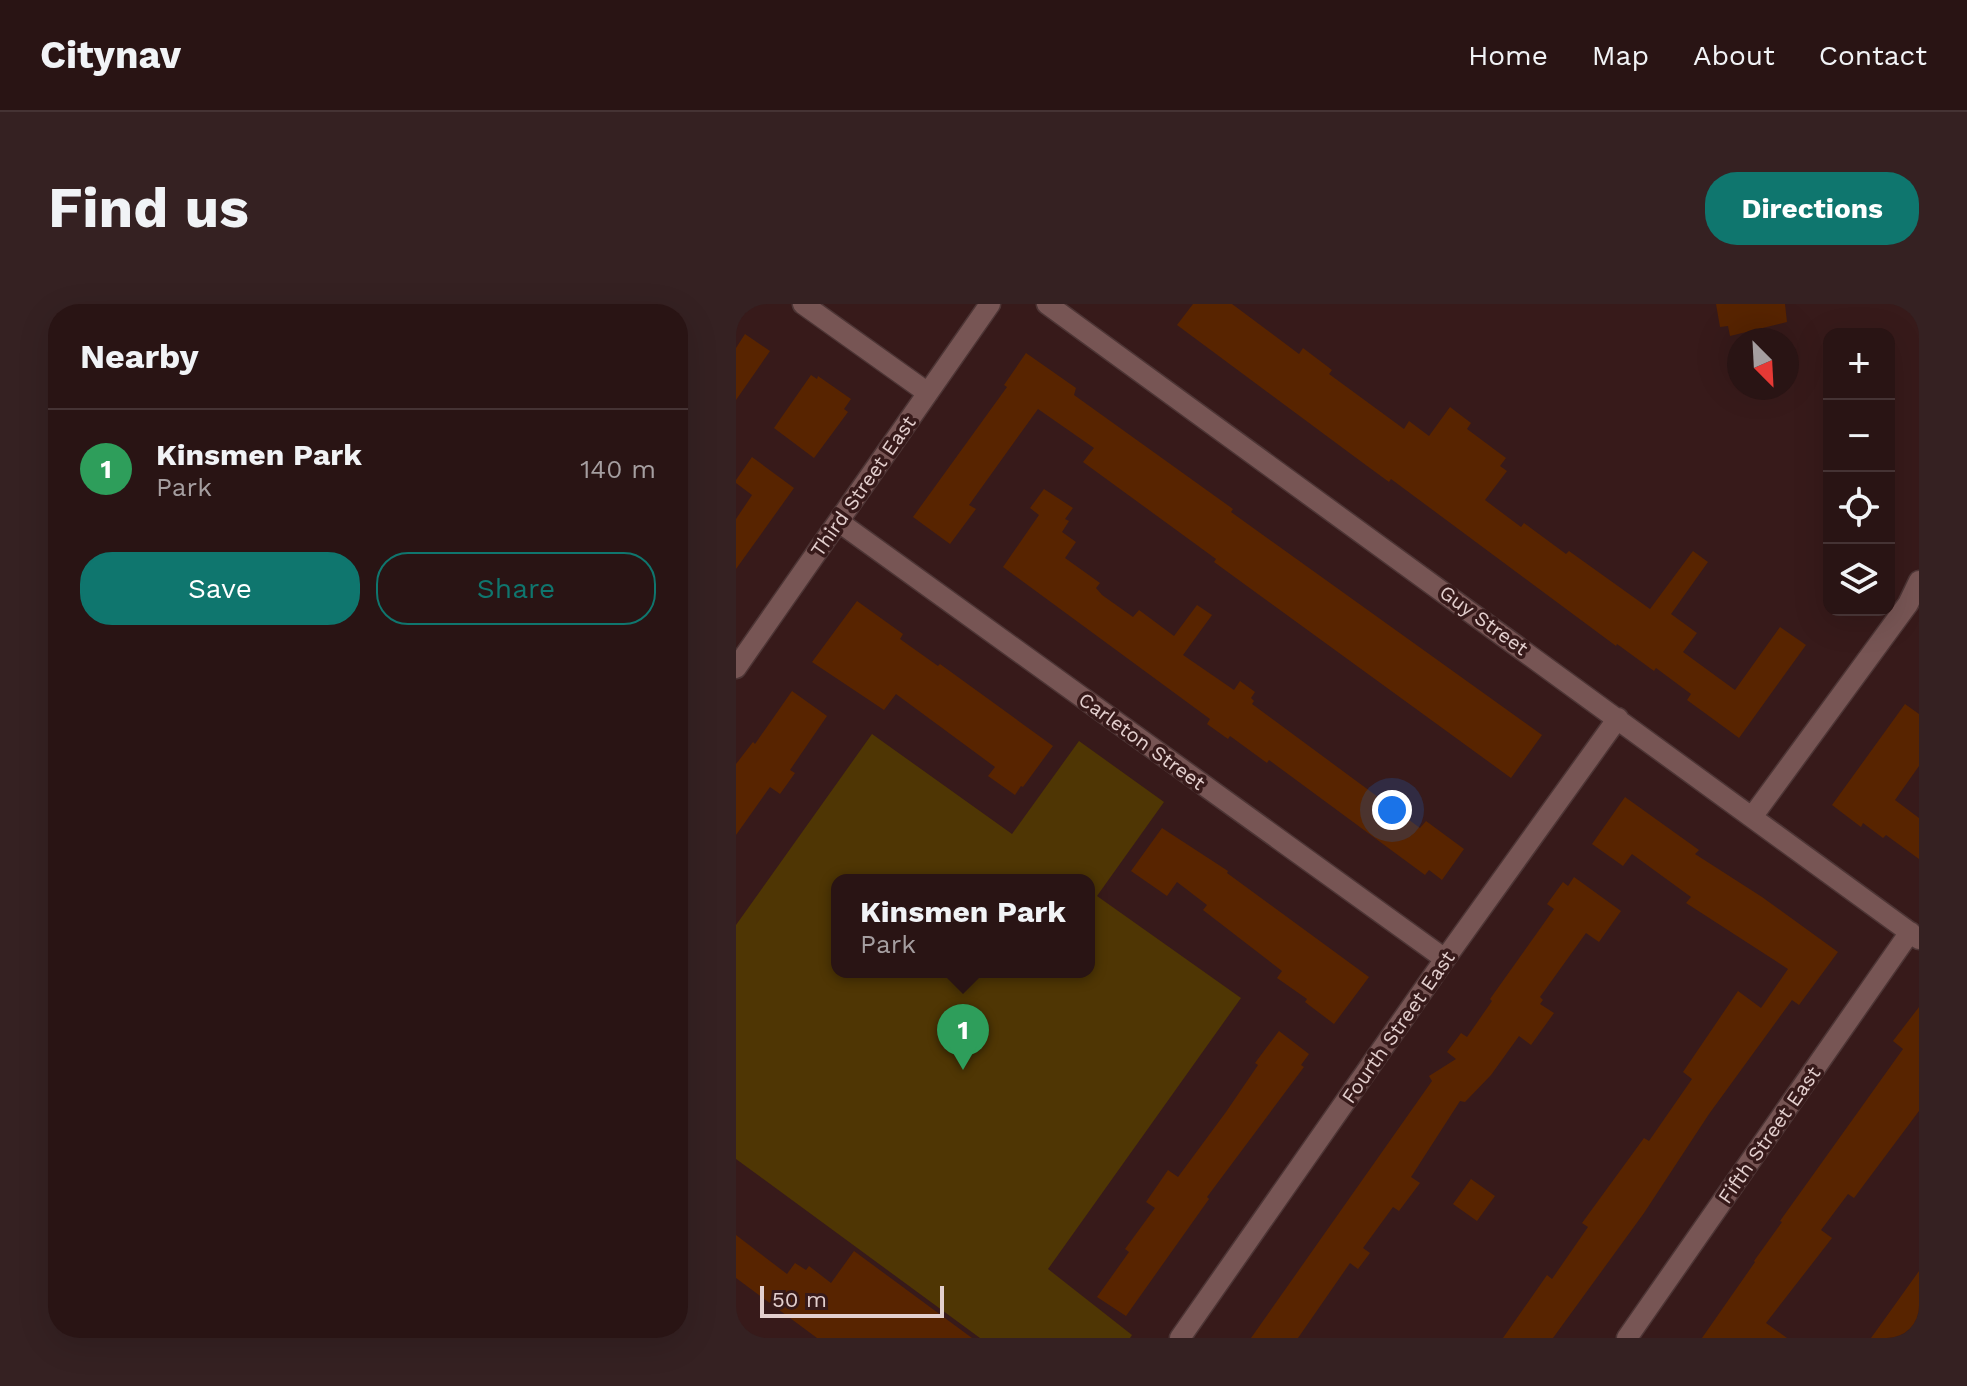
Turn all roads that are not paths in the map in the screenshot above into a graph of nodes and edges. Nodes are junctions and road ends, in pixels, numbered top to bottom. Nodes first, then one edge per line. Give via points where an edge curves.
1 (803, 304) edge
2 (990, 304) edge
3 (1047, 304) edge
4 (928, 393) junction
5 (839, 522) junction
6 (1919, 581) edge
7 (736, 667) edge
8 (1618, 718) junction
9 (1752, 817) junction
10 (1914, 935) edge
11 (1445, 959) junction
12 (1180, 1338) edge
13 (1627, 1338) edge

1 - 4 street
2 - 4 street, Third Street East
3 - 8 street, Guy Street
4 - 5 street, Third Street East
5 - 7 street, Third Street East
5 - 11 street, Carleton Street
6 - 9 street via 1908,604
8 - 9 street, Guy Street
8 - 11 street, Fourth Street East
9 - 10 street, Guy Street
10 - 13 street, Fifth Street East
11 - 12 street, Fourth Street East

